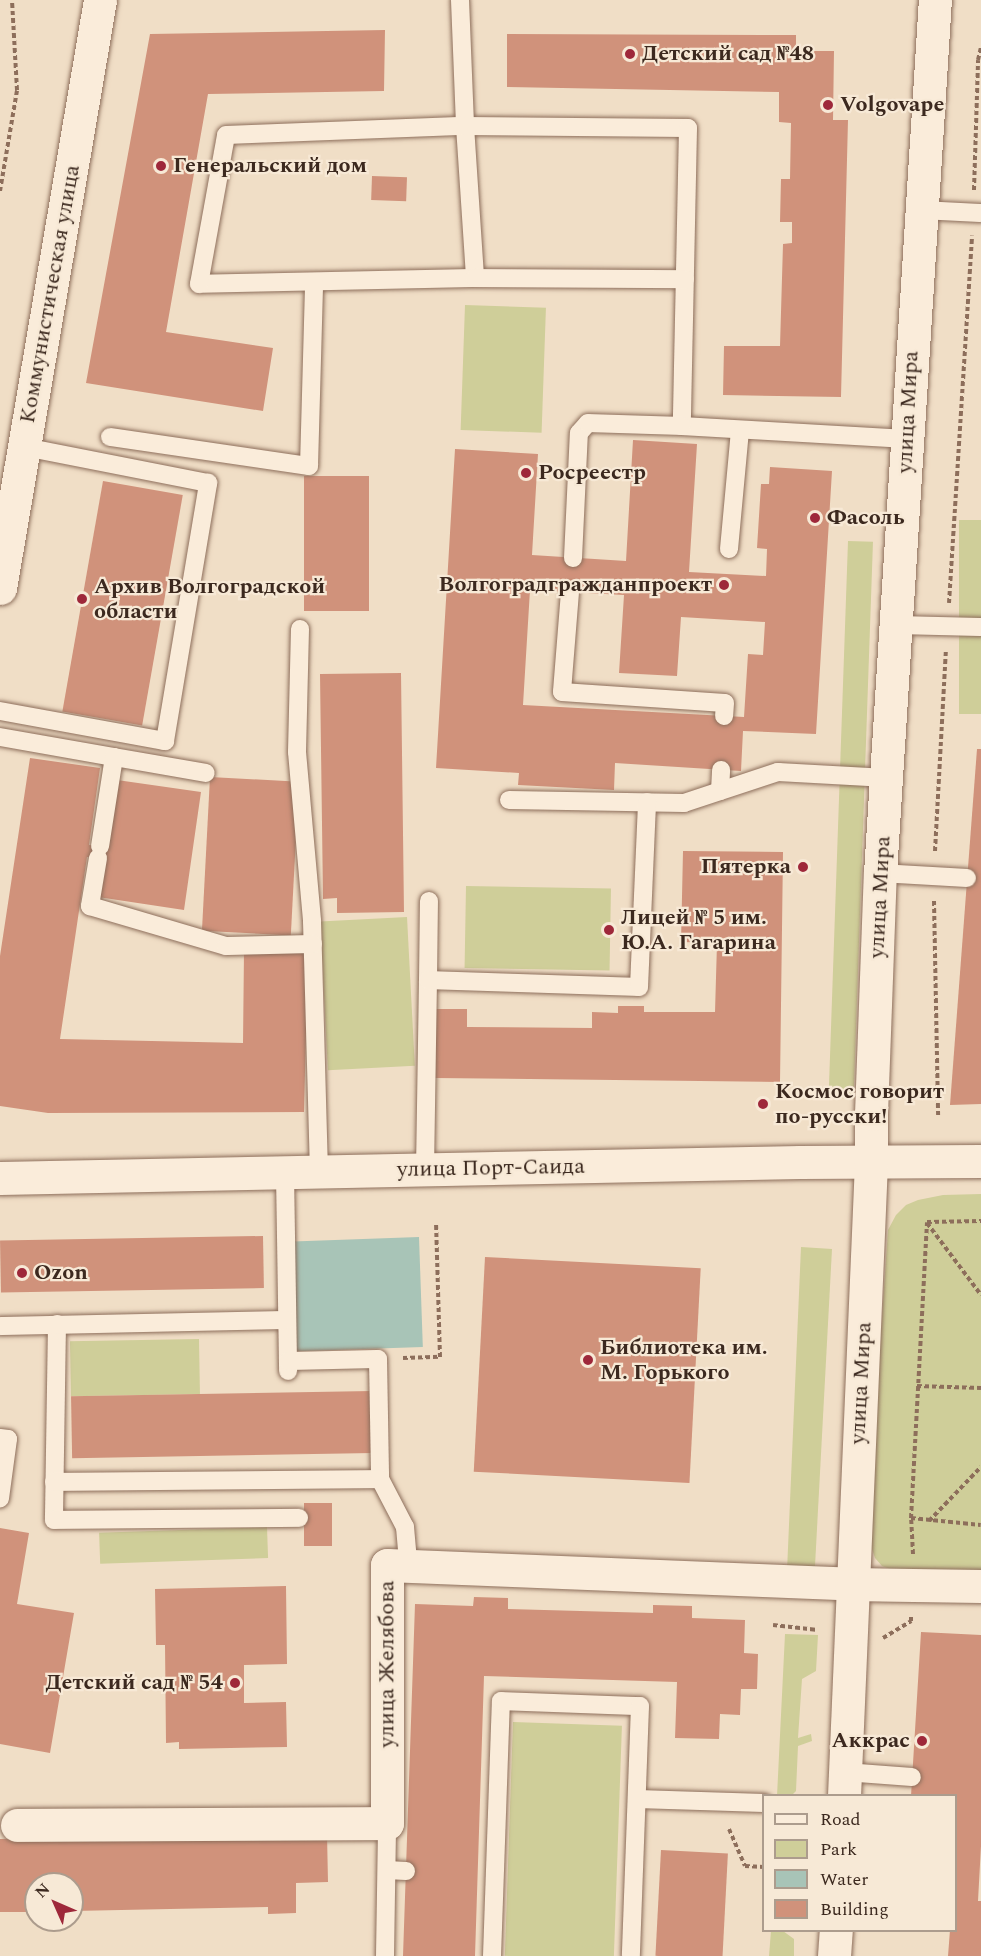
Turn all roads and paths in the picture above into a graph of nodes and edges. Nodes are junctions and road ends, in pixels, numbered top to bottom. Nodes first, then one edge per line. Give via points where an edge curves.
1 (12, 0) edge
2 (100, 0) edge
3 (460, 0) edge
4 (935, 0) edge
5 (981, 47) edge
6 (465, 126) junction
7 (0, 191) edge
8 (920, 210) junction
9 (977, 212) edge
10 (475, 278) junction
11 (685, 279) junction
12 (314, 283) junction
13 (682, 426) junction
14 (740, 430) junction
15 (110, 437) dead end
16 (907, 439) junction
17 (24, 447) junction
18 (729, 549) dead end
19 (573, 558) dead end
20 (0, 588) edge
21 (570, 592) dead end
22 (896, 625) junction
23 (948, 626) junction
24 (981, 627) edge
25 (300, 629) dead end
26 (0, 711) edge
27 (724, 716) dead end
28 (0, 736) edge
29 (114, 757) junction
30 (721, 770) dead end
31 (206, 773) dead end
32 (886, 778) junction
33 (720, 791) junction
34 (509, 800) dead end
35 (647, 802) junction
36 (880, 873) junction
37 (934, 876) junction
38 (968, 878) dead end
39 (429, 902) dead end
40 (313, 944) junction
41 (428, 980) junction
42 (938, 1117) dead end
43 (981, 1161) edge
44 (871, 1163) junction
45 (425, 1170) junction
46 (319, 1172) junction
47 (285, 1173) junction
48 (0, 1179) edge
49 (981, 1221) edge
50 (436, 1222) dead end
51 (927, 1222) junction
52 (981, 1294) edge
53 (287, 1320) junction
54 (57, 1324) junction
55 (0, 1326) edge
56 (378, 1359) junction
57 (917, 1386) junction
58 (981, 1388) edge
59 (0, 1438) edge
60 (981, 1467) edge
61 (380, 1479) junction
62 (54, 1482) junction
63 (0, 1498) edge
64 (299, 1518) dead end
65 (911, 1518) junction
66 (929, 1521) junction
67 (981, 1524) edge
68 (913, 1559) dead end
69 (408, 1565) junction
70 (851, 1584) junction
71 (981, 1586) edge
72 (911, 1621) dead end
73 (773, 1625) dead end
74 (818, 1629) dead end
75 (882, 1638) dead end
76 (912, 1777) dead end
77 (845, 1784) edge
78 (637, 1799) junction
79 (762, 1803) edge
80 (387, 1822) junction
81 (17, 1825) dead end
82 (729, 1829) dead end
83 (762, 1867) edge
84 (387, 1870) junction
85 (406, 1870) dead end
86 (836, 1932) edge
87 (385, 1956) edge
88 (492, 1956) edge
89 (631, 1956) edge
90 (834, 1956) edge

1 - 7 path via 17,90
2 - 17 street, Коммунистическая улица
3 - 6 lane
4 - 8 street, улица Мира
5 - 9 path
6 - 10 lane
6 - 11 lane via 688,128
6 - 12 lane via 226,135 199,284
8 - 9 lane
8 - 16 street, улица Мира
9 - 23 path
10 - 11 lane
10 - 12 lane
11 - 13 lane
12 - 15 lane via 309,466
13 - 14 lane
13 - 19 lane via 588,423 579,433
14 - 16 lane
14 - 18 lane
16 - 22 street, улица Мира
17 - 20 street, Коммунистическая улица
17 - 26 lane via 208,483 165,741
21 - 27 lane via 562,692 725,703
22 - 23 lane
22 - 32 street, улица Мира
23 - 24 lane
23 - 37 path
25 - 40 lane via 297,752
28 - 29 lane
29 - 31 lane
29 - 40 lane via 90,906 226,946
30 - 33 lane
32 - 33 lane via 778,772
32 - 36 street, улица Мира
33 - 35 lane via 684,803
34 - 35 lane
35 - 41 lane via 639,987
36 - 37 lane
36 - 44 street, улица Мира
37 - 38 lane
37 - 42 path
39 - 41 lane
40 - 46 lane
41 - 45 lane
43 - 44 street, улица Порт-Саида
44 - 45 street, улица Порт-Саида
44 - 70 street, улица Мира
45 - 46 street, улица Порт-Саида
46 - 47 street, улица Порт-Саида
47 - 48 street, улица Порт-Саида
47 - 53 lane
49 - 51 path
50 - 56 path via 440,1357
51 - 52 path
51 - 57 path
53 - 54 lane
53 - 56 lane via 288,1366
54 - 55 lane
54 - 62 lane
56 - 61 lane
57 - 58 path
57 - 65 path
59 - 63 lane via 8,1438
60 - 66 path
61 - 62 lane
61 - 69 lane via 405,1527
62 - 64 lane via 54,1520
65 - 66 path
65 - 68 path
66 - 67 path
69 - 70 street, улица Желябова
69 - 80 street, улица Желябова via 387,1565
70 - 71 street, улица Желябова
70 - 77 street, улица Мира
72 - 75 path
73 - 74 path
76 - 77 lane
78 - 79 lane
78 - 88 lane via 640,1706 501,1701 486,1869
78 - 89 lane
80 - 81 street
80 - 84 lane
82 - 83 path via 745,1866
84 - 85 lane
84 - 87 lane
86 - 90 street

